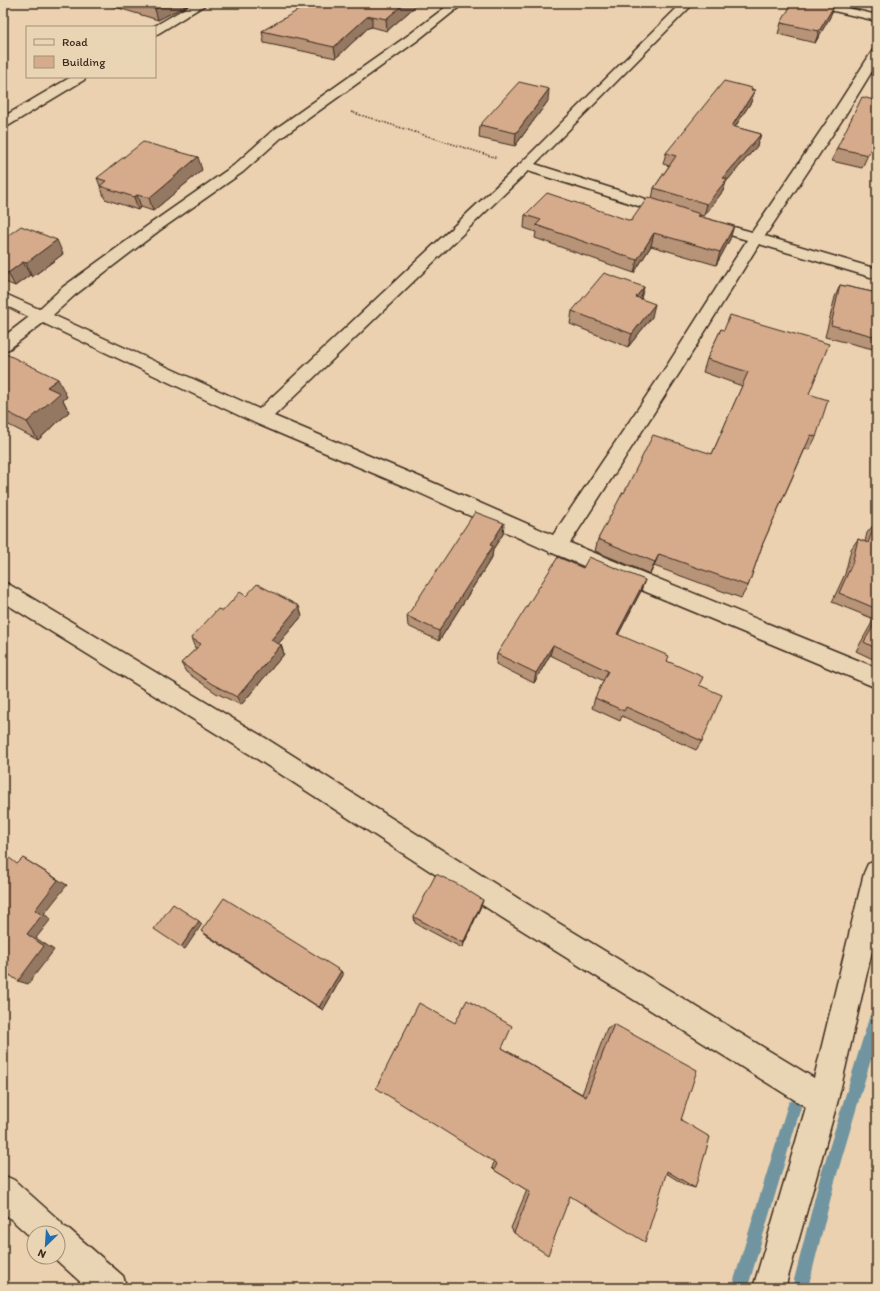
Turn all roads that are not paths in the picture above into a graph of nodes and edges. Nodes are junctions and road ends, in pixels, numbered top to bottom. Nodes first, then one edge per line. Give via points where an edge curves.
1 (202, 3) edge
2 (458, 3) edge
3 (688, 3) edge
4 (812, 3) edge
5 (877, 18) edge
6 (156, 30) edge
7 (877, 53) edge
8 (78, 78) edge
9 (3, 123) edge
10 (526, 166) junction
11 (755, 239) junction
12 (877, 274) edge
13 (3, 298) edge
14 (41, 316) junction
15 (3, 345) edge
16 (261, 418) junction
17 (558, 546) junction
18 (3, 591) edge
19 (877, 678) edge
20 (877, 872) edge
21 (822, 1100) junction
22 (3, 1190) edge
23 (41, 1225) edge
24 (66, 1247) edge
25 (111, 1288) edge
26 (769, 1288) edge

1 - 6 street
2 - 14 street via 276,135 238,168 69,291
3 - 10 street
4 - 5 street
7 - 11 street
8 - 9 street
10 - 11 street
10 - 16 street
11 - 12 street
11 - 17 street
13 - 14 street
14 - 15 street
14 - 16 street
16 - 17 street
17 - 19 street
18 - 21 street via 259,747 510,908
20 - 21 street
21 - 26 street
22 - 23 street
24 - 25 street

